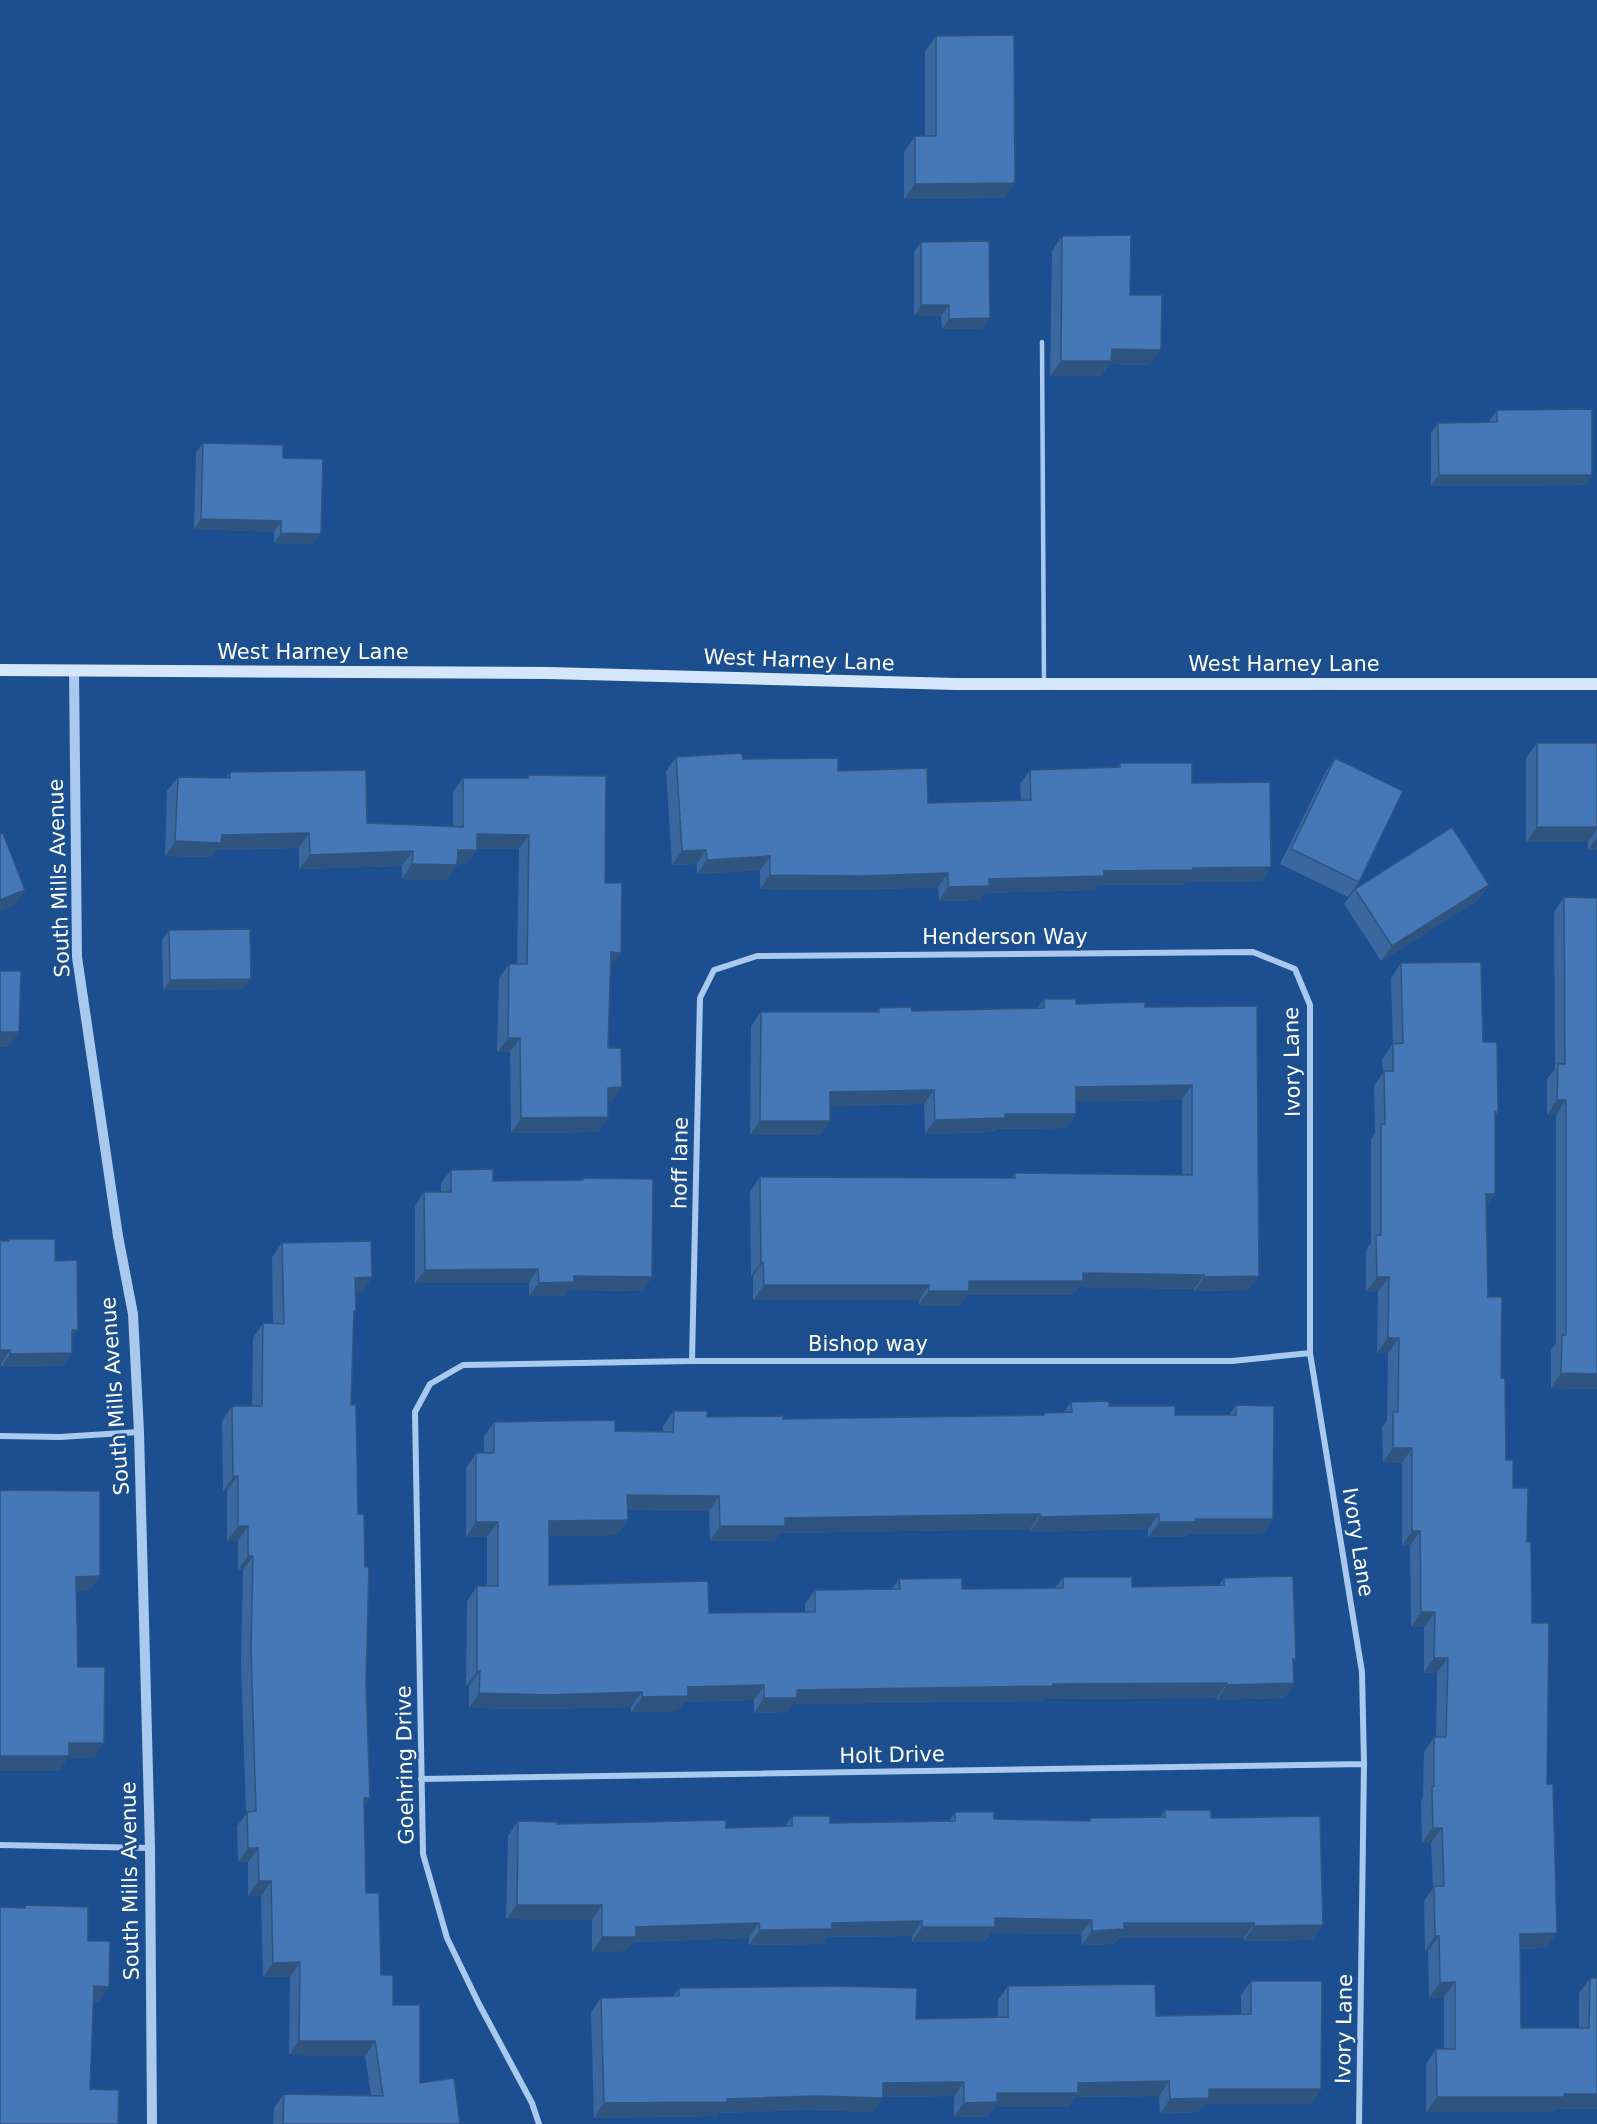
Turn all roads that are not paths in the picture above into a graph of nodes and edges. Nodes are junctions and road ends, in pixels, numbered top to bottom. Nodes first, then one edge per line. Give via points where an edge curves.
1 (1042, 342) dead end
2 (0, 670) edge
3 (74, 670) junction
4 (1044, 684) junction
5 (1597, 684) edge
6 (714, 969) joint
7 (1295, 969) joint
8 (1310, 1353) junction
9 (692, 1361) junction
10 (430, 1384) joint
11 (139, 1432) junction
12 (0, 1436) edge
13 (1364, 1764) junction
14 (422, 1779) junction
15 (0, 1845) edge
16 (150, 1848) junction
17 (152, 2124) edge
18 (539, 2124) edge
19 (1359, 2124) edge

1 - 4 lane
2 - 3 main road, West Harney Lane
3 - 4 main road, West Harney Lane via 548,673
3 - 11 street, South Mills Avenue via 77,957 133,1314
4 - 5 main road, West Harney Lane
6 - 7 street, Henderson Way via 757,956 1253,952
6 - 9 street, hoff lane via 700,998
7 - 8 street, Ivory Lane via 1310,1005
8 - 9 street, Bishop way via 1232,1361
8 - 13 street, Ivory Lane via 1362,1672
9 - 10 street, Bishop way via 463,1365
10 - 14 street, Goehring Drive via 415,1412
11 - 12 street
11 - 16 street, South Mills Avenue
13 - 14 street, Holt Drive
13 - 19 street, Ivory Lane
14 - 18 street, Goehring Drive via 423,1854 447,1938 532,2103
15 - 16 street
16 - 17 street, South Mills Avenue

